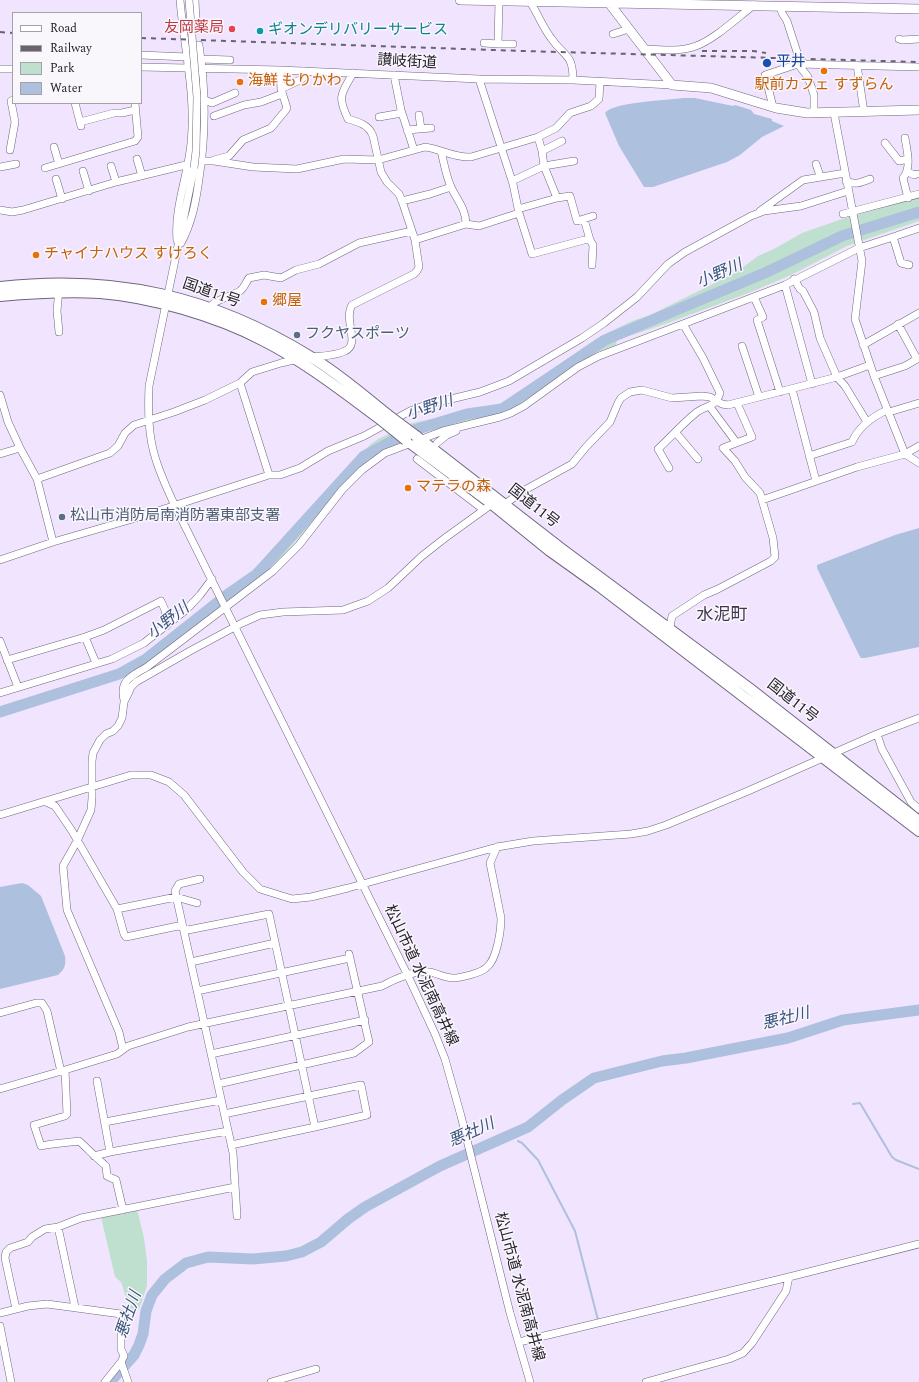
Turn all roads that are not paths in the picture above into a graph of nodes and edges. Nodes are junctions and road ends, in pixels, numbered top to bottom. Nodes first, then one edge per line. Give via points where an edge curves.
1 (180, 0) edge
2 (189, 0) edge
3 (194, 0) edge
4 (460, 0) edge
5 (499, 1) edge
6 (530, 1) edge
7 (607, 2) edge
8 (692, 2) edge
9 (766, 3) edge
10 (754, 5) junction
11 (780, 6) junction
12 (919, 9) edge
13 (182, 26) junction
14 (629, 29) junction
15 (613, 34) dead end
16 (899, 39) dead end
17 (919, 39) edge
18 (484, 43) dead end
19 (498, 44) junction
20 (513, 44) dead end
21 (199, 45) dead end
22 (644, 49) junction
23 (143, 54) edge
24 (187, 57) junction
25 (201, 59) junction
26 (230, 60) dead end
27 (798, 64) junction
28 (857, 65) junction
29 (142, 67) edge
30 (919, 67) edge
31 (189, 68) junction
32 (203, 68) junction
33 (0, 69) edge
34 (12, 69) edge
35 (280, 70) junction
36 (304, 71) junction
37 (353, 73) junction
38 (394, 75) junction
39 (479, 79) junction
40 (573, 80) junction
41 (600, 82) junction
42 (672, 85) junction
43 (281, 91) junction
44 (235, 93) dead end
45 (205, 100) junction
46 (12, 104) edge
47 (75, 104) edge
48 (135, 106) edge
49 (773, 107) junction
50 (919, 110) edge
51 (864, 112) junction
52 (402, 113) junction
53 (814, 113) junction
54 (834, 113) junction
55 (419, 115) dead end
56 (214, 116) dead end
57 (379, 118) dead end
58 (431, 128) dead end
59 (421, 129) junction
60 (407, 130) junction
61 (538, 137) junction
62 (905, 138) dead end
63 (562, 142) dead end
64 (885, 143) dead end
65 (54, 148) dead end
66 (502, 148) junction
67 (10, 150) dead end
68 (414, 150) junction
69 (441, 151) junction
70 (542, 151) junction
71 (908, 159) junction
72 (137, 160) dead end
73 (378, 160) junction
74 (202, 161) junction
75 (214, 161) junction
76 (574, 161) dead end
77 (16, 164) dead end
78 (59, 164) junction
79 (816, 164) dead end
80 (111, 166) dead end
81 (191, 166) junction
82 (544, 166) junction
83 (0, 167) edge
84 (45, 168) dead end
85 (83, 171) dead end
86 (908, 172) junction
87 (917, 174) dead end
88 (142, 176) junction
89 (820, 176) junction
90 (846, 177) junction
91 (56, 179) dead end
92 (870, 179) dead end
93 (512, 181) junction
94 (116, 182) junction
95 (451, 187) junction
96 (89, 191) junction
97 (848, 191) junction
98 (919, 194) edge
99 (557, 198) junction
100 (908, 198) junction
101 (62, 199) junction
102 (402, 201) junction
103 (0, 210) edge
104 (518, 211) junction
105 (852, 213) junction
106 (843, 214) dead end
107 (593, 216) dead end
108 (751, 216) junction
109 (584, 219) junction
110 (466, 224) junction
111 (919, 228) edge
112 (412, 231) junction
113 (893, 237) junction
114 (415, 240) junction
115 (590, 240) junction
116 (858, 246) junction
117 (178, 248) junction
118 (592, 265) dead end
119 (908, 265) dead end
120 (794, 279) junction
121 (785, 285) junction
122 (0, 287) edge
123 (59, 288) junction
124 (0, 296) edge
125 (754, 297) junction
126 (167, 300) junction
127 (208, 312) junction
128 (919, 313) edge
129 (683, 324) junction
130 (898, 324) junction
131 (59, 332) dead end
132 (863, 344) junction
133 (742, 346) dead end
134 (312, 357) junction
135 (918, 358) edge
136 (296, 360) junction
137 (870, 365) junction
138 (874, 376) junction
139 (837, 377) junction
140 (240, 383) junction
141 (812, 384) junction
142 (792, 389) junction
143 (780, 392) junction
144 (0, 395) edge
145 (759, 397) junction
146 (717, 401) junction
147 (737, 403) junction
148 (919, 403) edge
149 (710, 407) junction
150 (888, 411) junction
151 (384, 417) junction
152 (149, 420) junction
153 (867, 422) junction
154 (460, 426) junction
155 (676, 433) junction
156 (414, 440) junction
157 (736, 442) junction
158 (438, 443) dead end
159 (919, 446) edge
160 (20, 448) junction
161 (0, 454) edge
162 (905, 454) junction
163 (809, 456) junction
164 (417, 459) dead end
165 (698, 459) dead end
166 (919, 463) edge
167 (669, 468) dead end
168 (269, 475) junction
169 (36, 479) junction
170 (816, 481) junction
171 (762, 500) junction
172 (505, 504) junction
173 (175, 506) junction
174 (488, 507) junction
175 (53, 542) junction
176 (0, 560) edge
177 (212, 579) junction
178 (225, 606) junction
179 (166, 626) junction
180 (235, 627) junction
181 (669, 635) junction
182 (86, 637) junction
183 (0, 641) edge
184 (7, 660) junction
185 (96, 663) junction
186 (18, 687) junction
187 (0, 693) edge
188 (124, 702) junction
189 (919, 718) edge
190 (877, 734) junction
191 (827, 755) junction
192 (91, 787) junction
193 (46, 802) junction
194 (919, 809) edge
195 (0, 815) edge
196 (918, 824) edge
197 (76, 841) junction
198 (497, 847) junction
199 (200, 879) dead end
200 (362, 884) junction
201 (176, 897) junction
202 (197, 903) dead end
203 (117, 909) junction
204 (184, 928) junction
205 (275, 943) junction
206 (191, 962) junction
207 (282, 973) junction
208 (408, 976) junction
209 (358, 990) junction
210 (197, 991) junction
211 (289, 1005) junction
212 (0, 1013) edge
213 (365, 1020) junction
214 (204, 1024) junction
215 (296, 1036) junction
216 (123, 1049) junction
217 (211, 1054) junction
218 (302, 1065) junction
219 (63, 1071) junction
220 (97, 1081) dead end
221 (218, 1084) junction
222 (0, 1089) edge
223 (308, 1095) junction
224 (221, 1100) junction
225 (224, 1114) junction
226 (105, 1122) junction
227 (315, 1127) junction
228 (228, 1131) junction
229 (231, 1145) junction
230 (110, 1152) junction
231 (94, 1156) junction
232 (235, 1187) junction
233 (123, 1210) junction
234 (237, 1216) dead end
235 (58, 1227) junction
236 (919, 1244) edge
237 (789, 1277) junction
238 (75, 1307) junction
239 (16, 1309) junction
240 (0, 1313) edge
241 (0, 1326) edge
242 (519, 1342) junction
243 (122, 1363) junction
244 (316, 1369) dead end
245 (11, 1382) edge
246 (105, 1382) edge
247 (128, 1382) edge
248 (271, 1382) edge
249 (530, 1382) edge
250 (646, 1382) edge

1 - 13 street
2 - 81 street, bridge via 197,97 196,145
3 - 13 street via 196,21 193,26
4 - 5 main road
5 - 6 main road
5 - 19 street
6 - 7 main road
6 - 40 street via 551,39 569,58
7 - 8 main road
7 - 14 main road
8 - 10 main road
9 - 10 main road
9 - 11 main road
10 - 22 street via 695,47 671,50
11 - 12 main road
11 - 27 street via 797,52
13 - 24 street
14 - 15 street
14 - 22 main road
16 - 17 street
18 - 19 street
19 - 20 street
21 - 25 street
22 - 42 main road
23 - 24 street
24 - 31 street
25 - 26 street
25 - 32 street
27 - 28 street
27 - 49 street via 765,75
27 - 53 street via 808,77 814,94
28 - 30 street
28 - 51 street
29 - 31 street, 讃岐街道
31 - 32 street, 讃岐街道
31 - 81 street via 192,116
32 - 35 street, 讃岐街道
32 - 45 street
33 - 34 street
35 - 36 street, 讃岐街道
35 - 43 street
36 - 37 street, 讃岐街道
36 - 43 street via 302,79
37 - 38 street, 讃岐街道
37 - 73 street via 341,96 342,108 348,119 360,122 371,130
38 - 39 street, 讃岐街道
38 - 52 street
39 - 40 street, 讃岐街道
39 - 66 street
40 - 41 street, 讃岐街道
41 - 42 street, 讃岐街道
41 - 61 street via 599,99 591,106 570,113 556,128
42 - 49 main road via 711,88
43 - 56 street via 261,102 244,104
43 - 75 street via 287,108 274,125 243,140 229,156
44 - 45 street via 212,103
45 - 74 street
46 - 67 street via 15,122
47 - 48 street via 80,124 114,113 122,113
48 - 78 street via 138,137 135,141
49 - 53 main road
50 - 51 main road
51 - 54 main road
52 - 57 street
52 - 60 street
53 - 54 main road
54 - 90 street
55 - 59 street
58 - 59 street
59 - 60 street
60 - 68 street
61 - 66 street
61 - 70 street
62 - 71 street
63 - 70 street
64 - 71 street via 899,161
65 - 78 street
66 - 69 street via 471,157
66 - 93 street
68 - 69 street via 425,147
68 - 73 street
69 - 95 street
70 - 82 street
71 - 86 street
72 - 88 street
73 - 75 street via 344,159 297,169 253,167
73 - 102 street via 383,177
74 - 75 street
74 - 81 street
74 - 117 street via 193,213
76 - 82 street
77 - 83 street
78 - 84 street
79 - 89 street
80 - 94 street
81 - 88 street
81 - 117 street, 松山市道 水泥南高井線
82 - 93 street
82 - 99 street
85 - 96 street
86 - 87 street
86 - 100 street via 903,178
88 - 94 street
89 - 90 street
89 - 108 street via 803,180
90 - 92 street via 853,184
90 - 97 street
91 - 101 street
93 - 104 street
94 - 96 street
95 - 102 street
95 - 110 street via 464,209
96 - 101 street
97 - 105 street
97 - 108 street via 801,206 764,211
98 - 100 street
99 - 104 street
99 - 109 street via 570,196 578,221
100 - 105 street
101 - 103 street via 12,212
102 - 112 street
104 - 110 street via 479,226
104 - 115 street via 532,254
105 - 106 street
105 - 116 street
107 - 109 street
108 - 168 street via 675,258 637,297 604,323 510,381 410,411 364,436 328,451 300,468 280,476
109 - 115 street
110 - 114 street
111 - 113 street
112 - 114 street
112 - 127 street via 359,243 319,264 296,270 281,278 272,275 249,278 242,290
113 - 116 street
113 - 119 street via 901,263
114 - 134 street via 419,266 417,270 357,302 350,309 350,347 345,351
115 - 118 street via 593,245
116 - 120 street
116 - 132 street via 861,265 855,319
117 - 126 street, 松山市道 水泥南高井線
120 - 121 street
120 - 139 street via 814,312 820,338
121 - 125 street
121 - 141 street
122 - 123 highway, 国道11号 via 38,284
123 - 124 highway, 国道11号
123 - 126 highway, 国道11号
123 - 131 street
125 - 129 street
125 - 143 street via 763,317 757,320
126 - 127 highway, 国道11号
126 - 152 street, 松山市道 水泥南高井線 via 149,386
127 - 134 highway, 国道11号 via 266,331
127 - 136 highway, 国道11号
128 - 130 street
129 - 146 street via 720,393
129 - 154 street via 588,361 511,413
130 - 132 street
130 - 135 street
132 - 137 street
133 - 145 street
134 - 136 street
134 - 151 highway, 国道11号
135 - 138 street via 905,366
136 - 140 street via 252,372
136 - 151 highway, 国道11号
137 - 138 street
137 - 139 street
138 - 150 street
139 - 141 street
139 - 153 street
140 - 152 street via 205,400
140 - 168 street
141 - 142 street
142 - 143 street
142 - 163 street
143 - 145 street
144 - 160 street via 8,422
145 - 147 street
146 - 147 street via 728,405
146 - 149 street
146 - 172 street via 702,396 672,398 642,390 630,392 621,398 610,422 572,464
147 - 157 street via 752,437
148 - 150 street
149 - 155 street via 698,411
149 - 157 street
150 - 153 street via 877,414
150 - 162 street
151 - 156 highway, 国道11号, bridge
152 - 169 street via 134,425 110,453
152 - 173 street, 松山市道 水泥南高井線 via 155,459
153 - 163 street via 859,429 852,442
154 - 156 street
154 - 158 street
155 - 165 street
155 - 167 street via 658,449
156 - 172 highway, 国道11号
156 - 174 highway, 国道11号
156 - 178 street via 386,453 362,470 342,490 294,550 272,571
157 - 171 street via 723,448 760,493
159 - 162 street
160 - 161 street
160 - 169 street
162 - 166 street
162 - 170 street
163 - 170 street
164 - 174 street
168 - 173 street
169 - 175 street
170 - 171 street
171 - 181 street via 772,538 774,560 704,595 672,616
172 - 174 street
172 - 181 highway, 国道11号
173 - 175 street
173 - 177 street, 松山市道 水泥南高井線
174 - 180 street via 428,552 388,588 368,601 343,610 260,615
174 - 181 highway, 国道11号
175 - 176 street
177 - 178 street, 松山市道 水泥南高井線
177 - 179 street via 187,609
178 - 180 street, 松山市道 水泥南高井線
178 - 188 street via 125,681
179 - 182 street via 165,610 160,600
179 - 185 street via 144,643 112,659
180 - 188 street via 136,682
180 - 200 street, 松山市道 水泥南高井線
181 - 191 highway, 国道11号 via 749,688
182 - 184 street
182 - 185 street
183 - 184 street
184 - 186 street
185 - 186 street
186 - 187 street
188 - 192 street via 118,726 100,740 93,753
189 - 190 street
190 - 191 street
190 - 194 street via 882,749 911,802
191 - 196 highway, 国道11号
191 - 198 street via 648,831 533,841
192 - 193 street
192 - 197 street via 91,810
192 - 200 street via 131,774 151,774 169,782 184,795 243,872 265,891 292,899 311,897
193 - 195 street
193 - 197 street via 56,806
197 - 203 street
197 - 216 street via 63,866 68,910 119,1032
198 - 200 street
198 - 208 street via 490,863 501,924 491,963 486,969 460,978 428,972
199 - 201 street via 179,884 175,891
200 - 208 street, 松山市道 水泥南高井線
201 - 202 street
201 - 203 street
201 - 204 street
203 - 204 street via 126,937 178,926
204 - 205 street via 188,930 269,914
204 - 206 street
205 - 206 street
205 - 207 street
206 - 210 street
207 - 209 street via 350,956
207 - 210 street
207 - 211 street
208 - 209 street via 392,980 382,986
208 - 242 street, 松山市道 水泥南高井線 via 445,1059
209 - 211 street
209 - 213 street
210 - 214 street
211 - 214 street
211 - 215 street
212 - 219 street via 42,1003 47,1011
213 - 215 street
213 - 218 street via 369,1042 354,1053
214 - 216 street
214 - 217 street
215 - 217 street
215 - 218 street
216 - 219 street via 117,1054
217 - 221 street
218 - 221 street
218 - 223 street
219 - 222 street
219 - 231 street via 67,1114 34,1125 41,1146 56,1142 79,1141
220 - 226 street
221 - 224 street
223 - 225 street
223 - 227 street
223 - 227 street via 361,1084 368,1115
224 - 225 street
224 - 226 street
225 - 228 street
226 - 230 street
227 - 229 street
228 - 229 street
228 - 230 street
229 - 232 street
230 - 231 street
231 - 233 street via 106,1166 107,1176 116,1180
232 - 233 street
232 - 234 street
233 - 235 street via 81,1218
235 - 238 street
235 - 239 street via 45,1229 28,1242 6,1252 5,1258
236 - 237 street
237 - 242 street
237 - 250 street via 786,1291 743,1353
238 - 239 street via 47,1304
238 - 243 street via 121,1314 121,1349 124,1356
239 - 240 street
241 - 245 street
242 - 249 street, 松山市道 水泥南高井線
243 - 246 street
243 - 247 street
244 - 248 street

